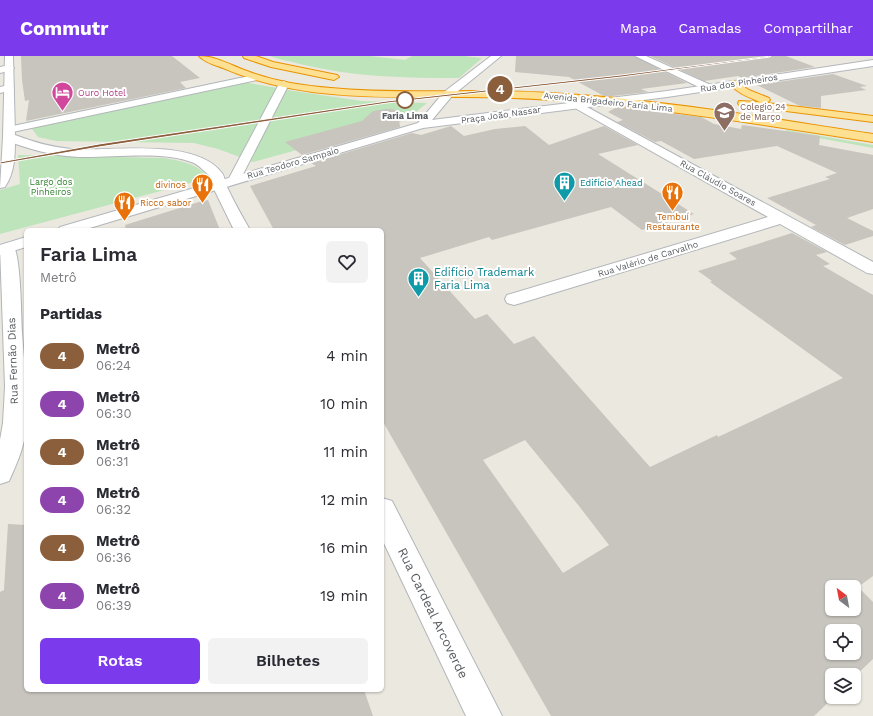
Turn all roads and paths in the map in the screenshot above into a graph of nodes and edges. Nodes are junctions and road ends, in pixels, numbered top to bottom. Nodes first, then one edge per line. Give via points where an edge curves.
1 (9, 56) edge
2 (203, 56) edge
3 (247, 56) edge
4 (497, 56) edge
5 (639, 56) edge
6 (873, 63) edge
7 (4, 69) edge
8 (254, 78) junction
9 (346, 78) dead end
10 (464, 82) junction
11 (482, 82) dead end
12 (284, 84) junction
13 (735, 84) junction
14 (447, 88) junction
15 (710, 88) junction
16 (4, 89) edge
17 (621, 90) dead end
18 (667, 94) junction
19 (564, 97) junction
20 (712, 99) dead end
21 (604, 102) junction
22 (733, 102) dead end
23 (577, 105) junction
24 (809, 111) junction
25 (873, 119) edge
26 (422, 125) junction
27 (9, 134) junction
28 (873, 138) edge
29 (234, 180) junction
30 (0, 184) edge
31 (219, 185) junction
32 (782, 218) junction
33 (73, 228) edge
34 (241, 228) edge
35 (11, 247) edge
36 (873, 269) edge
37 (514, 299) dead end
38 (0, 473) edge
39 (384, 514) edge
40 (484, 716) edge

1 - 7 street
2 - 8 highway, Avenida Brigadeiro Faria Lima
3 - 9 highway via 284,67
4 - 10 street
5 - 15 street
6 - 13 street, Rua dos Pinheiros
7 - 16 street
8 - 12 highway, Avenida Brigadeiro Faria Lima
8 - 27 street
10 - 11 highway
10 - 14 street
12 - 14 highway, Avenida Brigadeiro Faria Lima via 356,94
12 - 29 street
13 - 15 street, Rua dos Pinheiros
13 - 24 highway via 740,90 754,96 796,105
14 - 19 highway, Avenida Brigadeiro Faria Lima
14 - 26 street
15 - 18 street, Rua dos Pinheiros
16 - 27 street
17 - 18 highway, Avenida Brigadeiro Faria Lima
18 - 20 highway, Avenida Brigadeiro Faria Lima
18 - 21 street, Rua dos Pinheiros
19 - 21 highway, Avenida Brigadeiro Faria Lima
19 - 23 street, Rua Cláudio Soares
21 - 23 street, Praça João Nassar
21 - 28 highway, Avenida Brigadeiro Faria Lima via 758,120
22 - 24 highway
23 - 26 street, Praça João Nassar
23 - 32 street, Rua Cláudio Soares
24 - 25 highway
26 - 29 street, Rua Teodoro Sampaio
27 - 30 street via 9,154
27 - 31 street via 39,149 79,153 153,153 197,160 217,175
29 - 31 street, Rua Teodoro Sampaio
31 - 33 street, Rua Teodoro Sampaio
31 - 34 street
32 - 36 street, Rua Cláudio Soares
32 - 37 street, Rua Valério de Carvalho
35 - 38 street, Rua Fernão Dias via 15,425 10,451
39 - 40 street, Rua Cardeal Arcoverde

